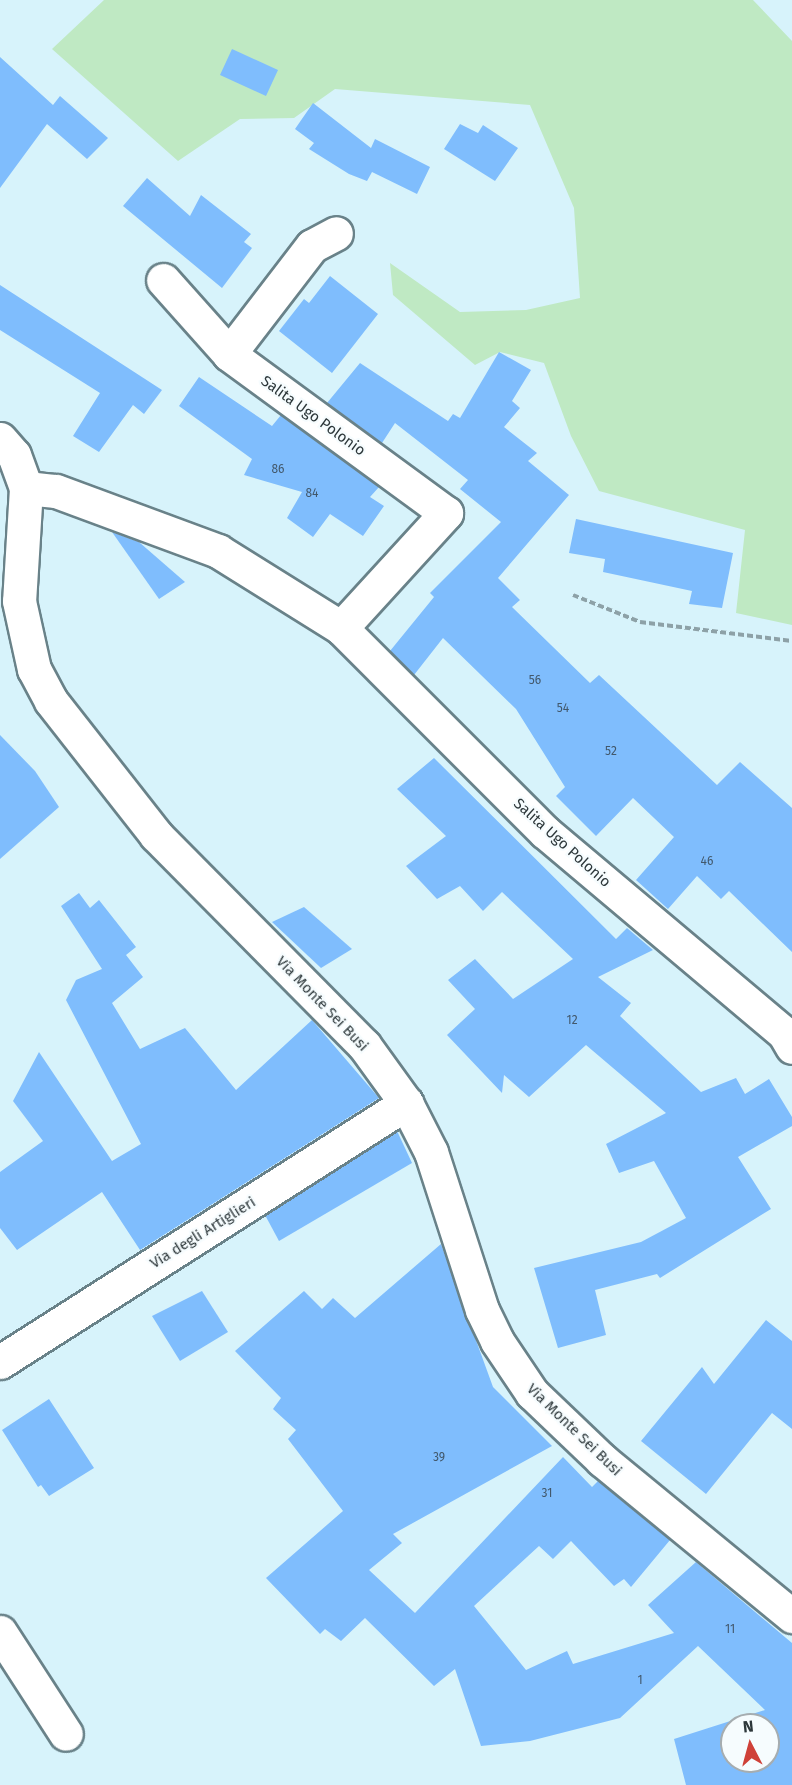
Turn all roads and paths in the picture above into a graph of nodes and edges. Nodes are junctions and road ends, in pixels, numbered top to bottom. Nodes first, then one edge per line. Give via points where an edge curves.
1 (336, 233) dead end
2 (163, 280) dead end
3 (230, 354) junction
4 (0, 439) edge
5 (26, 488) junction
6 (573, 595) dead end
7 (340, 628) junction
8 (792, 641) edge
9 (792, 1047) edge
10 (406, 1103) junction
11 (0, 1362) edge
12 (792, 1616) edge
13 (0, 1632) edge
14 (66, 1734) dead end

1 - 3 street via 312,246
2 - 3 street, Salita Ugo Polonio
3 - 7 street, Salita Ugo Polonio via 446,513
4 - 5 street, Via Monte Sei Busi via 14,455
5 - 7 street, Salita Ugo Polonio via 56,491 218,551
5 - 10 street, Via Monte Sei Busi via 19,601 34,669 51,701 156,835 364,1045
6 - 8 path via 640,622
7 - 9 street, Salita Ugo Polonio via 545,832 784,1033
10 - 11 street, Via degli Artiglieri
10 - 12 street, Via Monte Sei Busi via 431,1152 482,1310 497,1341 532,1393 602,1460
13 - 14 street

